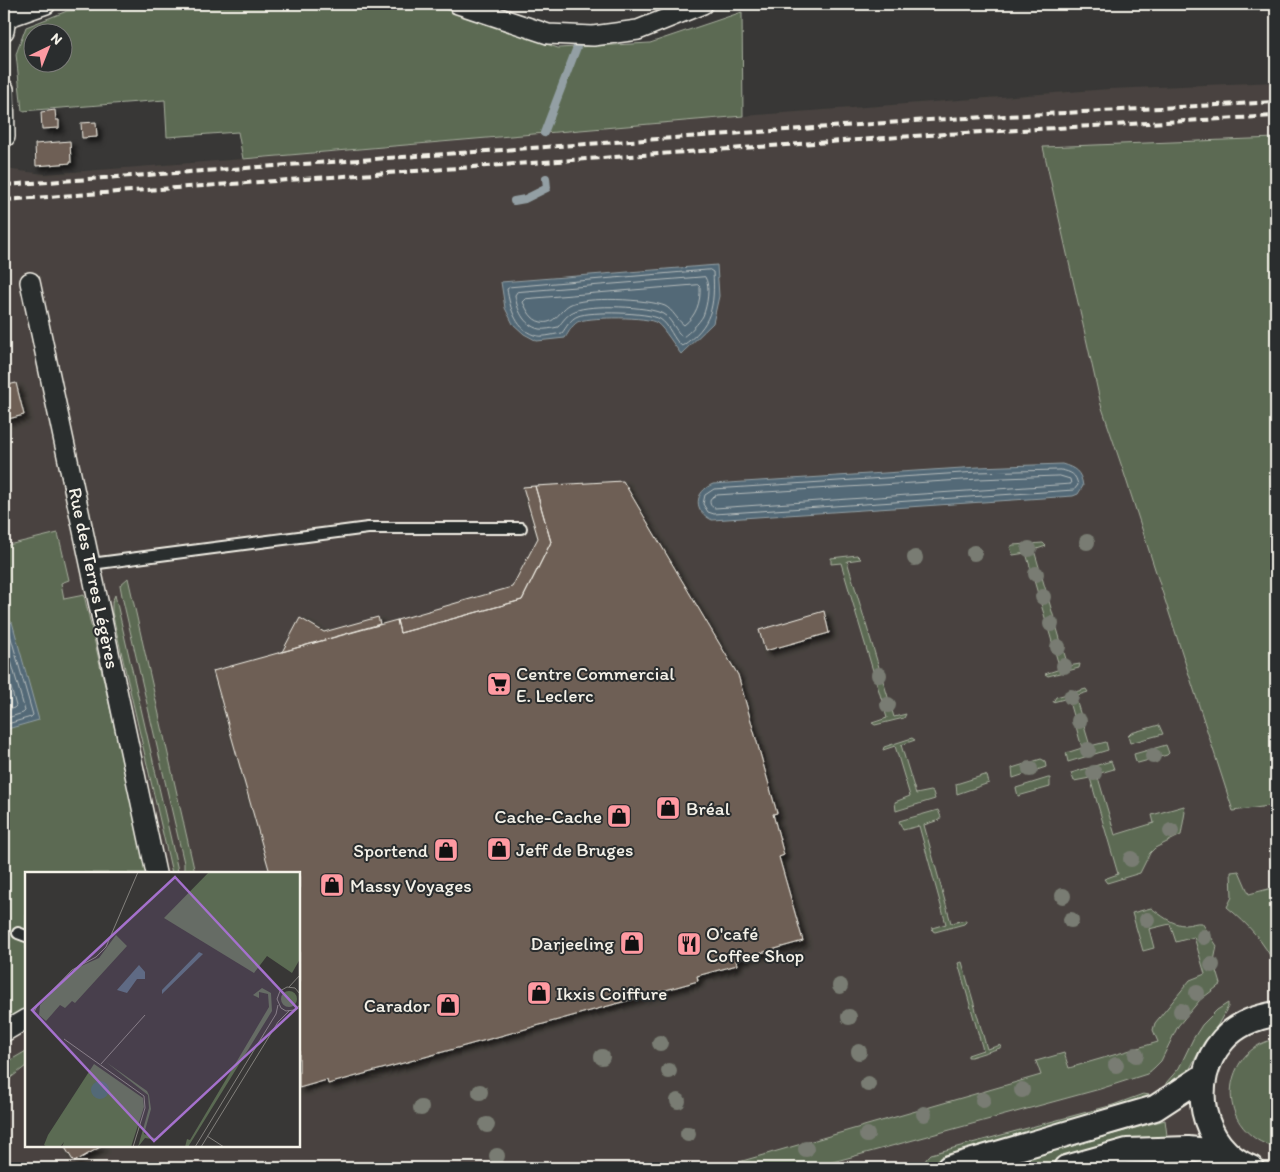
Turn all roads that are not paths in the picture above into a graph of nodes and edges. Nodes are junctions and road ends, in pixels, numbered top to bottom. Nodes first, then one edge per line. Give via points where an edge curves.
1 (46, 4) edge
2 (458, 4) edge
3 (703, 4) edge
4 (4, 31) edge
5 (4, 89) edge
6 (5, 137) dead end
7 (30, 282) dead end
8 (521, 528) dead end
9 (91, 564) junction
10 (156, 872) edge
11 (1276, 1014) edge
12 (25, 1020) edge
13 (4, 1032) edge
14 (1204, 1076) junction
15 (1227, 1152) junction
16 (949, 1168) edge
17 (1066, 1168) edge
18 (1251, 1168) edge

1 - 4 street via 6,18
2 - 3 street via 548,34 593,36 638,30
5 - 6 street
7 - 9 street, Rue des Terres Légères
8 - 9 lane via 368,528
9 - 10 street, Rue des Terres Légères
11 - 14 street via 1262,1016 1236,1028 1213,1054
12 - 13 street
14 - 15 street via 1204,1115 1216,1140
14 - 16 street via 1155,1108
15 - 17 street via 1188,1149 1127,1151
15 - 18 street

